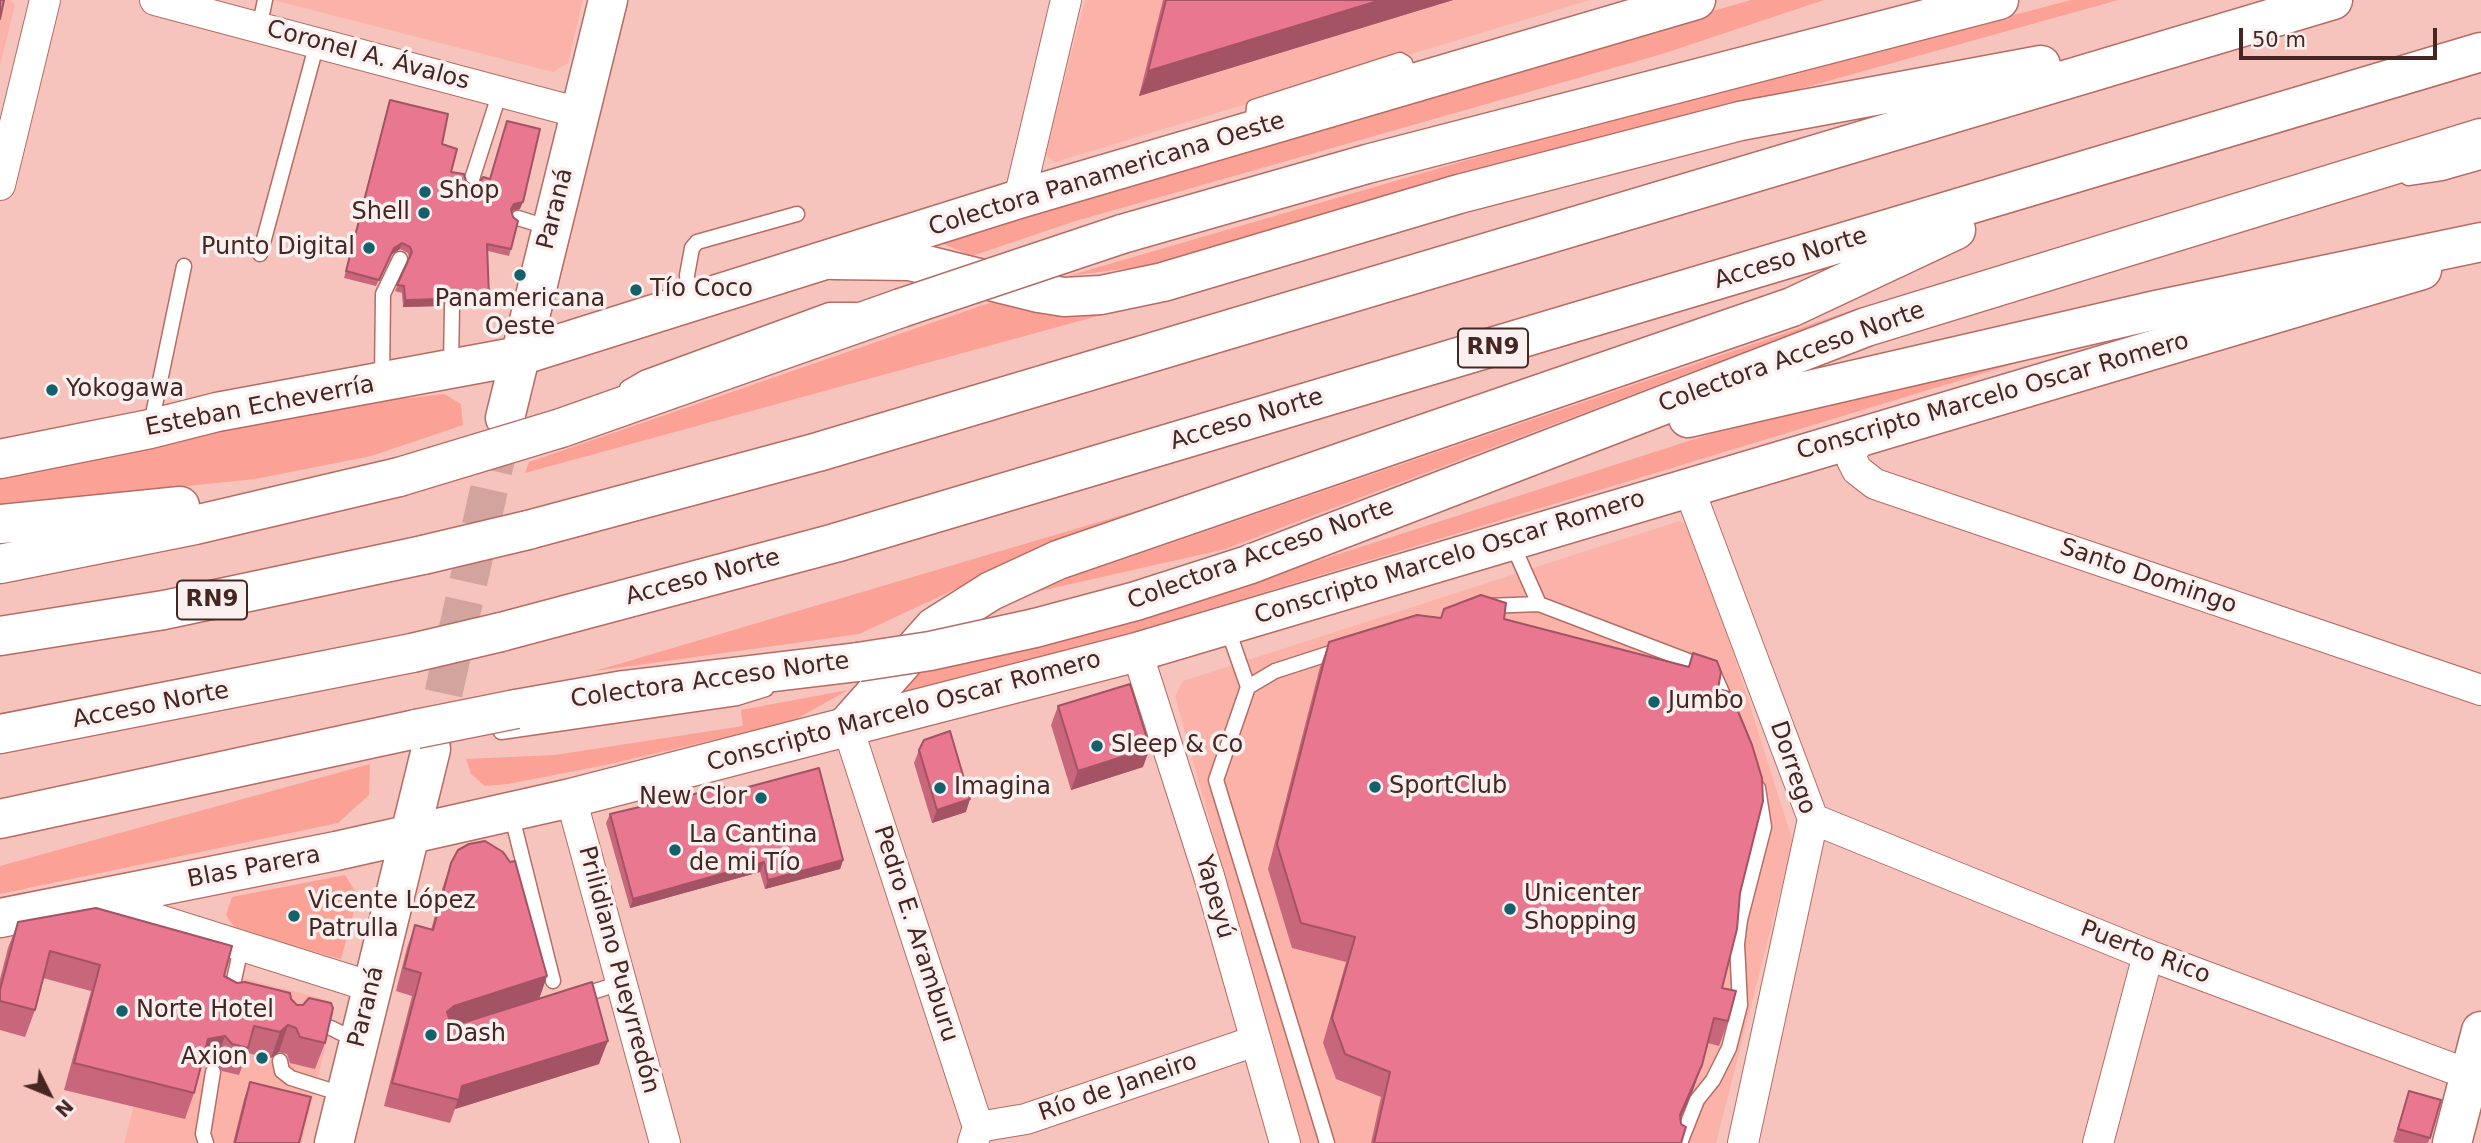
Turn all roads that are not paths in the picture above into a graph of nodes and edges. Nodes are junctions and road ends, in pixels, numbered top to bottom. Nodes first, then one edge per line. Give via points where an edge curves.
1 (45, 0) edge
2 (155, 0) edge
3 (608, 0) edge
4 (1066, 0) edge
5 (1696, 0) edge
6 (1900, 0) edge
7 (1999, 0) edge
8 (2333, 0) edge
9 (262, 14) edge
10 (2239, 28) junction
11 (317, 43) junction
12 (2481, 52) edge
13 (500, 92) junction
14 (1576, 110) junction
15 (580, 113) junction
16 (2481, 138) edge
17 (2481, 162) edge
18 (2067, 177) junction
19 (471, 182) edge
20 (0, 185) edge
21 (2302, 191) junction
22 (1019, 199) junction
23 (797, 214) dead end
24 (2481, 242) edge
25 (2481, 252) edge
26 (260, 254) dead end
27 (400, 259) dead end
28 (833, 260) junction
29 (184, 266) dead end
30 (690, 304) junction
31 (452, 305) dead end
32 (520, 356) junction
33 (451, 370) junction
34 (382, 382) junction
35 (505, 418) tunnel mouth
36 (150, 429) junction
37 (1864, 436) junction
38 (0, 459) edge
39 (1500, 467) junction
40 (395, 479) junction
41 (1688, 485) junction
42 (0, 524) edge
43 (1509, 539) junction
44 (0, 564) edge
45 (1539, 604) junction
46 (1473, 609) edge
47 (1227, 626) junction
48 (0, 636) edge
49 (1352, 646) edge
50 (1137, 652) junction
51 (1248, 687) junction
52 (2481, 690) edge
53 (1734, 721) edge
54 (847, 725) junction
55 (0, 734) edge
56 (316, 748) junction
57 (430, 749) tunnel mouth
58 (1755, 778) edge
59 (571, 798) junction
60 (510, 812) junction
61 (0, 819) edge
62 (1813, 819) junction
63 (411, 835) junction
64 (0, 847) edge
65 (96, 900) junction
66 (0, 918) edge
67 (241, 948) junction
68 (2148, 955) junction
69 (553, 981) dead end
70 (621, 983) junction
71 (372, 987) junction
72 (230, 1000) edge
73 (568, 1000) edge
74 (2481, 1031) edge
75 (1255, 1041) junction
76 (280, 1061) dead end
77 (213, 1072) dead end
78 (2475, 1078) edge
79 (345, 1095) junction
80 (976, 1135) edge
81 (206, 1143) edge
82 (334, 1143) edge
83 (665, 1143) edge
84 (1285, 1143) edge
85 (1327, 1143) edge
86 (1680, 1143) edge
87 (1743, 1143) edge
88 (2098, 1143) edge
89 (2452, 1143) edge

1 - 20 street
2 - 9 street, Coronel A. Ávalos
3 - 15 main road, Paraná
4 - 22 street
5 - 22 main road, Colectora Panamericana Oeste
6 - 14 main road
7 - 14 main road
8 - 10 main road, RN9
9 - 11 street, Coronel A. Ávalos
10 - 28 main road via 1740,121 1459,194 1163,282 1101,295 1040,293 910,261
10 - 48 main road, RN9, bridge via 832,448 423,555 164,610
11 - 13 street, Coronel A. Ávalos
11 - 26 lane
12 - 18 main road, Acceso Norte / RN9
13 - 15 street, Coronel A. Ávalos
13 - 19 lane
14 - 40 main road, bridge via 1122,234 562,428
15 - 32 main road, Paraná via 535,223
16 - 21 main road, Colectora Acceso Norte
17 - 21 lane via 2442,173
18 - 54 main road via 1793,307 1046,565 991,591 934,627
18 - 55 main road, Acceso Norte / RN9, bridge via 848,539 412,653
21 - 39 main road, Colectora Acceso Norte via 1866,327
22 - 28 main road, Colectora Panamericana Oeste
23 - 30 lane via 697,242 687,275
24 - 39 main road via 1759,400
25 - 37 main road, Conscripto Marcelo Oscar Romero
27 - 34 lane via 383,294
28 - 30 main road, Colectora Panamericana Oeste
29 - 36 lane
30 - 32 main road, Colectora Panamericana Oeste
31 - 33 lane
32 - 33 main road, Esteban Echeverría
32 - 35 main road, Paraná
33 - 34 main road, Esteban Echeverría
34 - 36 main road, Esteban Echeverría
36 - 38 main road, Esteban Echeverría
37 - 41 main road, Conscripto Marcelo Oscar Romero
37 - 52 street, Santo Domingo via 1852,451 1852,460 1875,484
39 - 56 main road, Colectora Acceso Norte, bridge via 1248,565 1035,628 851,663 624,690 509,721
40 - 42 main road
40 - 44 main road
41 - 43 main road, Conscripto Marcelo Oscar Romero
41 - 62 street, Dorrego
43 - 45 lane
43 - 47 main road, Conscripto Marcelo Oscar Romero
45 - 46 lane
45 - 53 lane via 1712,670
47 - 50 main road, Conscripto Marcelo Oscar Romero
47 - 51 lane
49 - 51 lane via 1275,671
50 - 54 main road, Conscripto Marcelo Oscar Romero
50 - 75 street, Yapeyú via 1209,876
51 - 85 lane via 1216,780
54 - 59 main road, Conscripto Marcelo Oscar Romero
54 - 80 street, Pedro E. Aramburu
56 - 61 main road, Colectora Acceso Norte
56 - 64 main road
57 - 63 main road, Paraná
58 - 86 lane via 1764,827 1740,920 1740,1005 1729,1048 1697,1100
59 - 60 main road, Conscripto Marcelo Oscar Romero
59 - 70 street, Prilidiano Pueyrredón
60 - 63 main road, Conscripto Marcelo Oscar Romero
60 - 69 lane
62 - 68 street, Puerto Rico
62 - 87 street, Dorrego
63 - 65 main road, Blas Parera
63 - 71 main road, Paraná
65 - 66 main road, Blas Parera
65 - 67 street, Blas Parera
67 - 71 street, Blas Parera
67 - 72 lane
68 - 78 street, Puerto Rico
68 - 88 street
70 - 73 lane
70 - 83 street, Prilidiano Pueyrredón
71 - 79 main road, Paraná via 345,1035
74 - 78 main road
75 - 80 street, Río de Janeiro
75 - 84 street, Yapeyú
76 - 79 lane via 282,1071 291,1078
77 - 81 lane via 203,1134
78 - 89 main road
79 - 82 main road, Paraná

